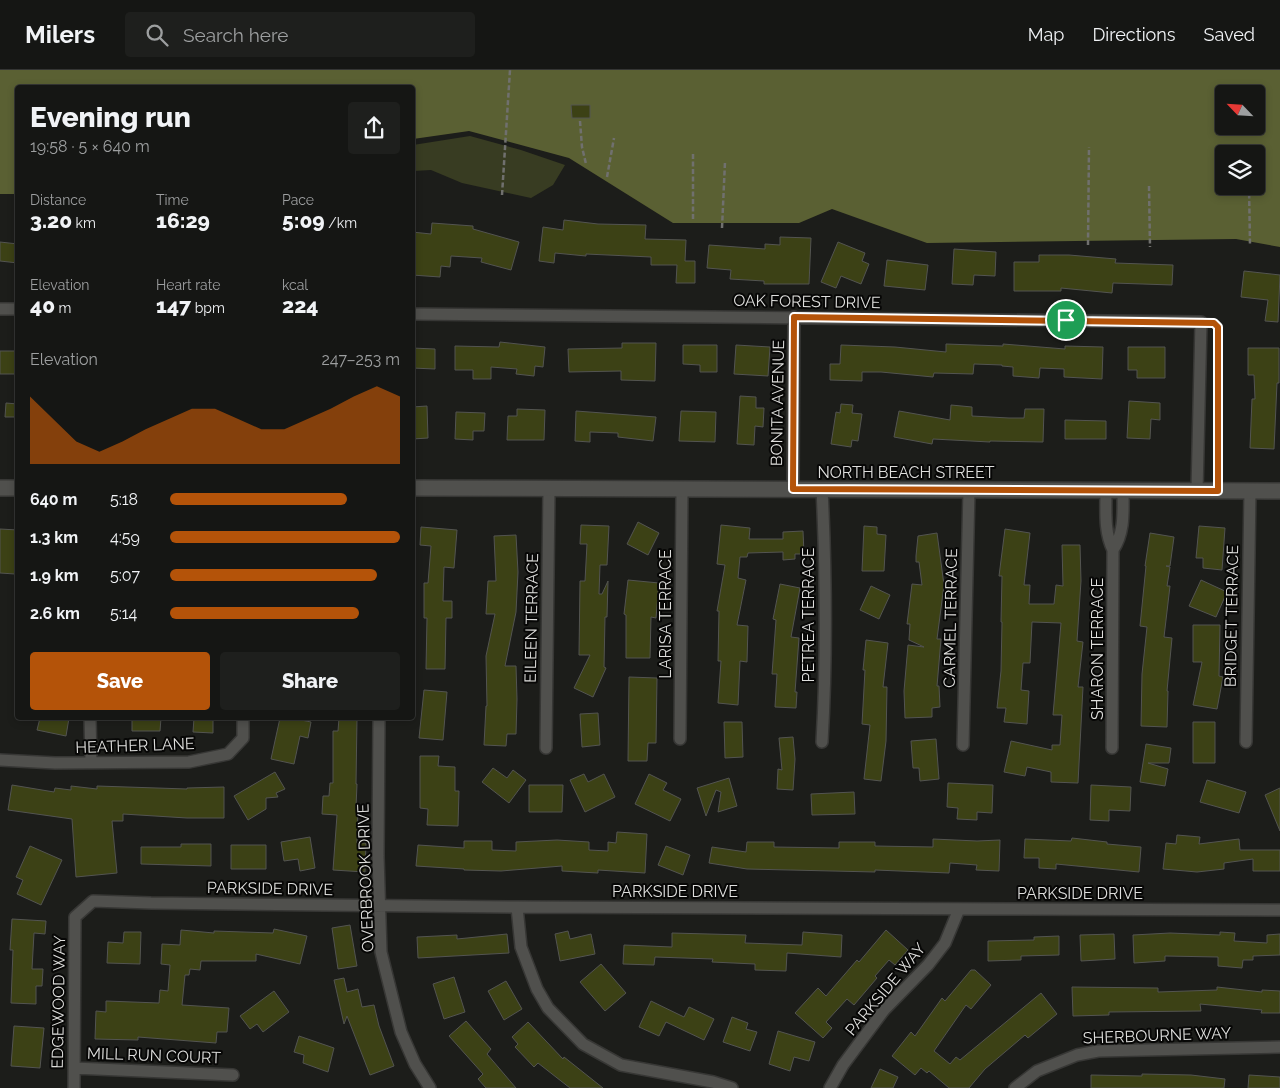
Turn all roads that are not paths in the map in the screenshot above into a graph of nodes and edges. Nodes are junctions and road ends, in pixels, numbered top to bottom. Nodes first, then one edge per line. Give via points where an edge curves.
1 (0, 309) edge
2 (15, 309) edge
3 (415, 314) edge
4 (794, 317) junction
5 (1201, 322) junction
6 (0, 488) edge
7 (15, 488) edge
8 (415, 488) edge
9 (549, 488) junction
10 (682, 489) junction
11 (793, 489) junction
12 (822, 489) junction
13 (969, 490) junction
14 (1106, 490) junction
15 (1123, 490) junction
16 (1197, 491) junction
17 (1218, 491) junction
18 (1250, 491) junction
19 (1280, 491) edge
20 (1113, 550) junction
21 (90, 720) edge
22 (243, 720) edge
23 (379, 720) edge
24 (680, 739) dead end
25 (822, 742) dead end
26 (1246, 742) dead end
27 (963, 745) dead end
28 (546, 748) dead end
29 (1112, 748) dead end
30 (0, 760) edge
31 (91, 762) junction
32 (380, 906) junction
33 (516, 907) junction
34 (959, 909) junction
35 (1280, 910) edge
36 (75, 917) joint
37 (1280, 1047) edge
38 (74, 1068) junction
39 (233, 1075) dead end
40 (74, 1088) edge
41 (430, 1088) edge
42 (732, 1088) edge
43 (830, 1088) edge
44 (1015, 1088) edge

1 - 2 street
3 - 4 street, OAK FOREST DRIVE
4 - 5 street, OAK FOREST DRIVE
4 - 11 street, BONITA AVENUE
5 - 16 street
5 - 17 lane via 1214,323 1218,327
6 - 7 street
8 - 9 street, NORTH BEACH STREET
9 - 10 street, NORTH BEACH STREET
9 - 28 street, EILEEN TERRACE
10 - 11 street, NORTH BEACH STREET
10 - 24 street, LARISA TERRACE
11 - 12 street, NORTH BEACH STREET
12 - 13 street, NORTH BEACH STREET
12 - 25 street, PETREA TERRACE via 825,562
13 - 14 street, NORTH BEACH STREET
13 - 27 street, CARMEL TERRACE
14 - 15 street, NORTH BEACH STREET
14 - 20 street, SHARON TERRACE via 1108,541
15 - 16 street, NORTH BEACH STREET
15 - 20 street, SHARON TERRACE via 1123,522 1119,541
16 - 17 street, NORTH BEACH STREET
17 - 18 street, NORTH BEACH STREET
18 - 19 street, NORTH BEACH STREET
18 - 26 street, BRIDGET TERRACE
20 - 29 street, SHARON TERRACE
21 - 31 street
22 - 31 street, HEATHER LANE via 243,738 228,754 189,762
23 - 32 street, OVERBROOK DRIVE
30 - 31 street, HEATHER LANE
32 - 33 street, PARKSIDE DRIVE
32 - 36 street, PARKSIDE DRIVE via 93,901
32 - 41 street, OVERBROOK DRIVE via 382,952 401,1032
33 - 34 street, PARKSIDE DRIVE
33 - 42 street via 521,947 537,989 548,1008 583,1044 621,1065
34 - 35 street, PARKSIDE DRIVE
34 - 43 street, PARKSIDE WAY via 945,943 884,1010
36 - 38 street, EDGEWOOD WAY
37 - 44 street, SHERBOURNE WAY via 1077,1054 1037,1071
38 - 39 street, MILL RUN COURT
38 - 40 street, EDGEWOOD WAY

